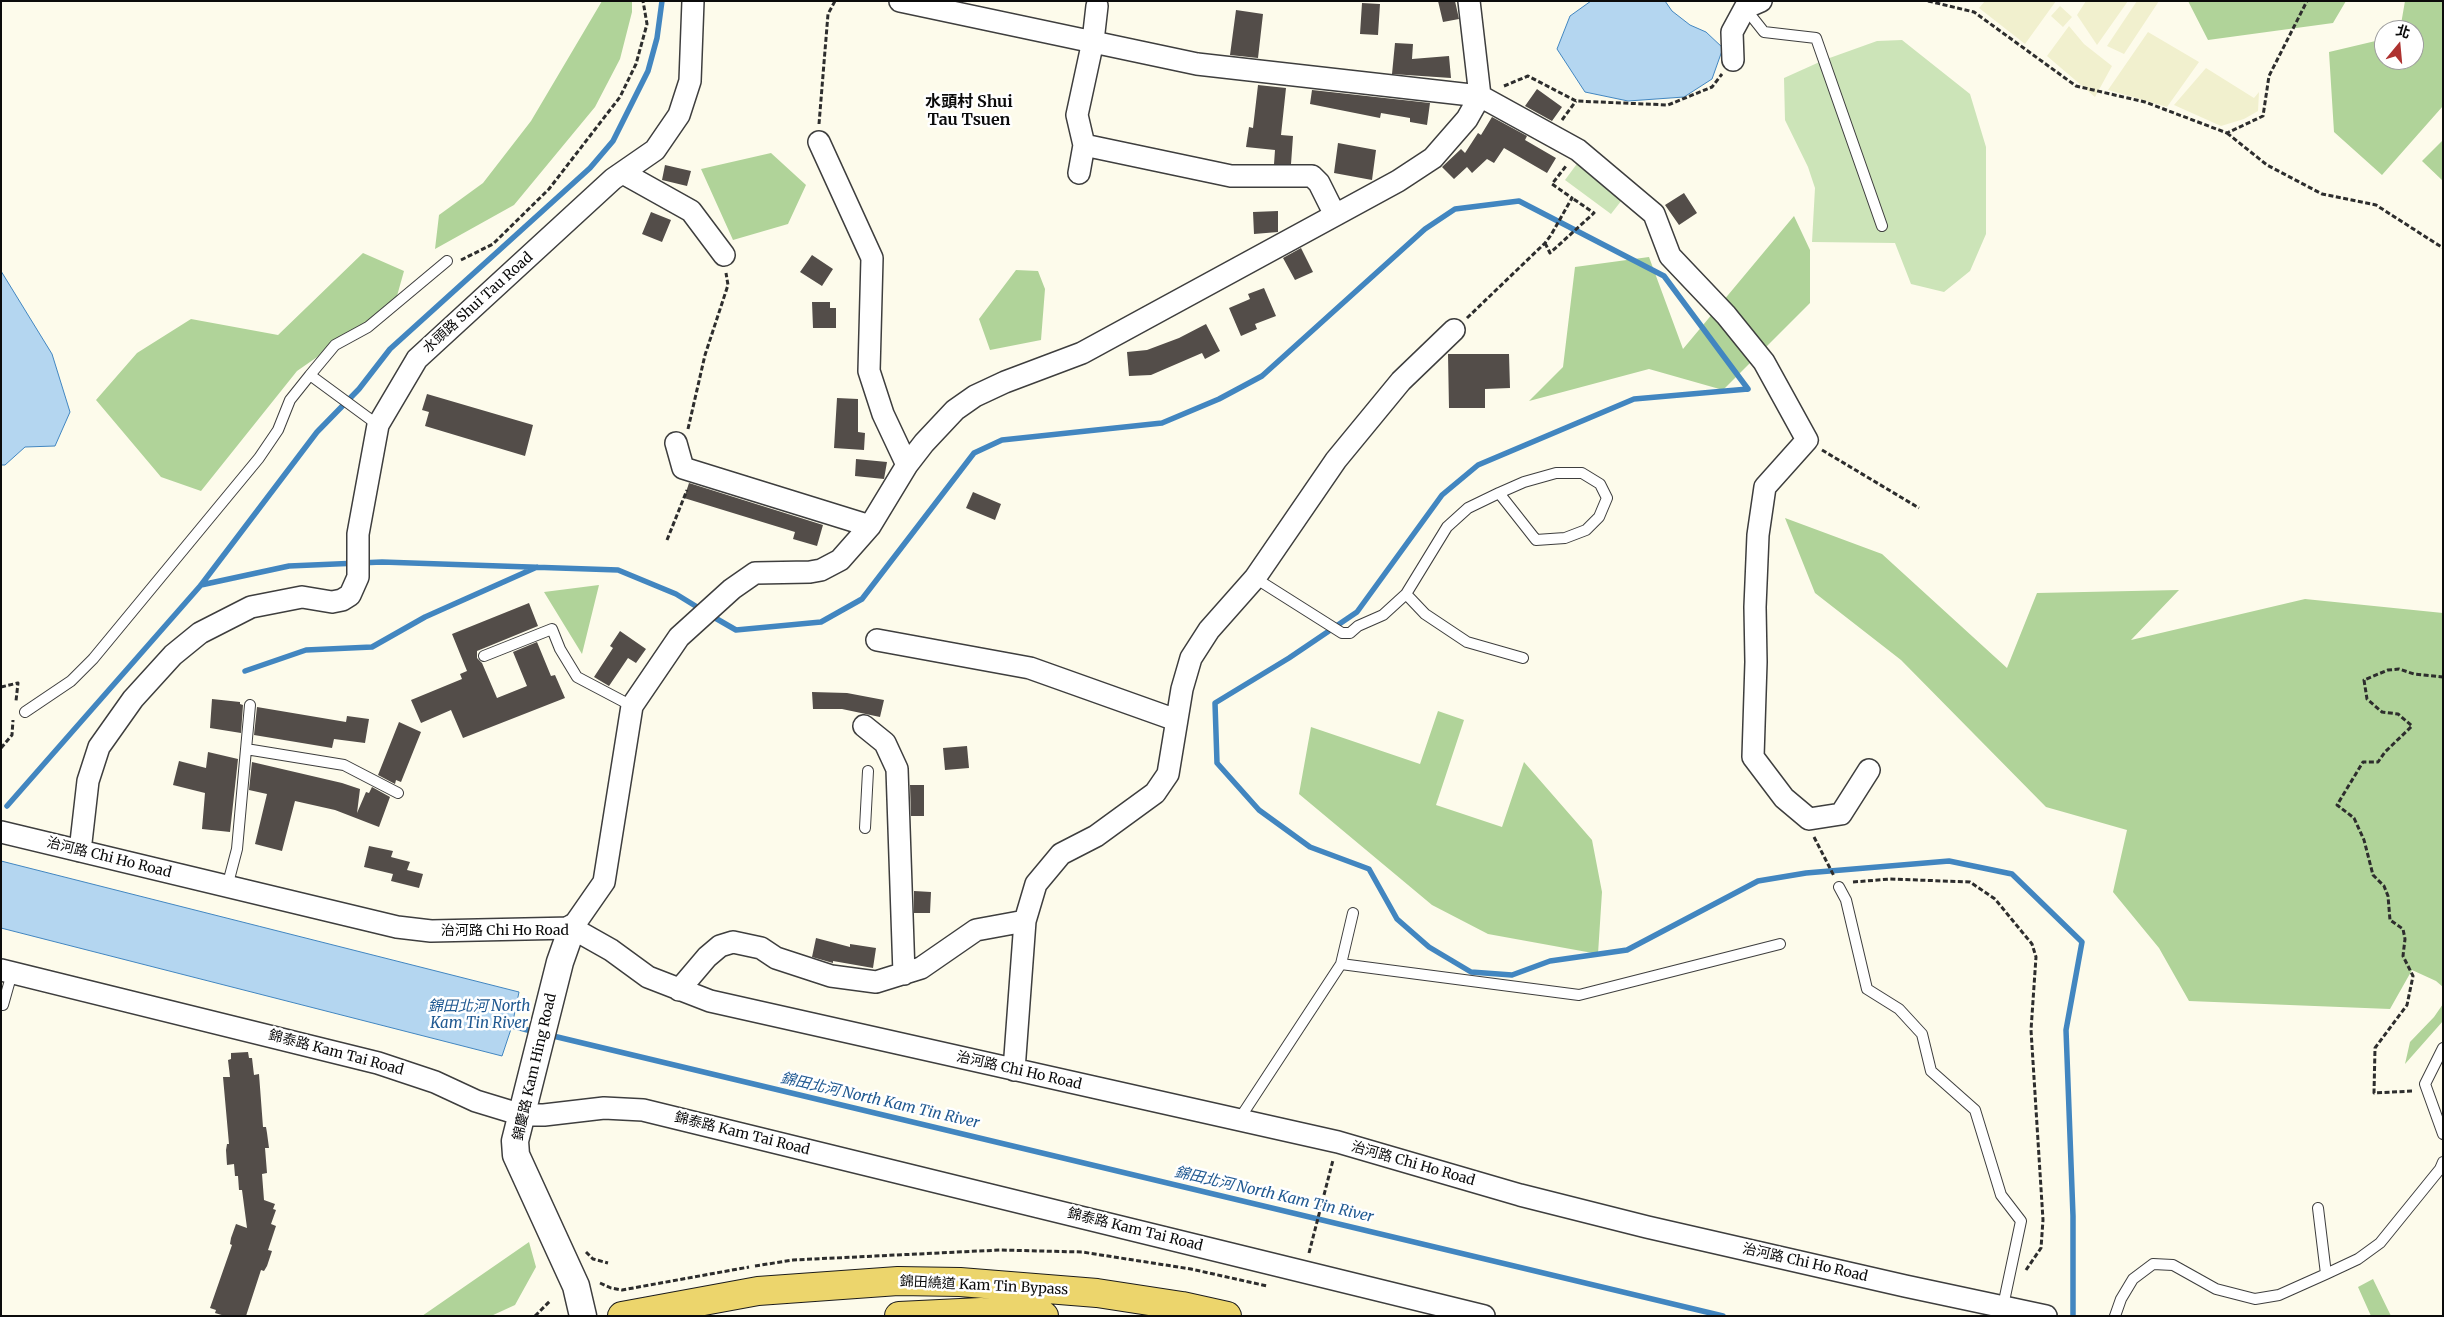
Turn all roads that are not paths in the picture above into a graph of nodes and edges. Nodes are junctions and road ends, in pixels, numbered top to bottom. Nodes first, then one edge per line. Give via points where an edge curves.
1 (693, 1) edge
2 (900, 1) edge
3 (1469, 1) edge
4 (1747, 4) edge
5 (1097, 6) dead end
6 (1094, 41) junction
7 (1733, 60) road end
8 (1480, 96) junction
9 (819, 142) road end
10 (1084, 145) junction
11 (1079, 172) dead end
12 (623, 173) junction
13 (1335, 215) junction
14 (1882, 226) dead end
15 (724, 255) road end
16 (447, 261) road end
17 (1454, 330) road end
18 (310, 375) junction
19 (372, 421) junction
20 (676, 443) road end
21 (907, 465) junction
22 (1499, 493) junction
23 (870, 526) junction
24 (1255, 578) junction
25 (1406, 594) junction
26 (876, 640) dead end
27 (484, 656) dead end
28 (1523, 658) dead end
29 (250, 705) dead end
30 (632, 706) junction
31 (25, 712) dead end
32 (1176, 720) junction
33 (864, 726) dead end
34 (246, 749) junction
35 (1869, 770) dead end
36 (868, 771) dead end
37 (398, 793) dead end
38 (865, 828) dead end
39 (1, 832) edge
40 (80, 851) junction
41 (1837, 883) road end
42 (227, 887) junction
43 (1353, 913) dead end
44 (1024, 921) junction
45 (572, 928) junction
46 (1780, 944) dead end
47 (1341, 964) junction
48 (7, 971) edge
49 (904, 974) junction
50 (679, 990) junction
51 (3, 1006) dead end
52 (2443, 1048) edge
53 (1014, 1070) junction
54 (522, 1115) junction
55 (1238, 1121) junction
56 (2443, 1134) edge
57 (2443, 1162) edge
58 (2318, 1208) dead end
59 (2326, 1274) junction
60 (2004, 1306) junction
61 (583, 1316) edge
62 (622, 1316) edge
63 (899, 1316) edge
64 (1044, 1316) edge
65 (1227, 1316) edge
66 (1484, 1316) edge
67 (2046, 1316) edge
68 (2115, 1316) edge

1 - 12 street, 水頭路 Shui Tau Road via 690,81 679,115 655,150
2 - 6 street
3 - 8 street
4 - 7 street via 1732,32
4 - 14 lane via 1764,32 1816,38
5 - 6 street
6 - 8 street via 1197,64
6 - 10 street via 1077,115
8 - 13 street via 1467,119 1433,158
8 - 35 street via 1578,150 1654,214 1670,256 1764,362 1807,440 1765,487 1758,535 1754,607 1753,757 1784,798 1809,819 1841,814
9 - 21 street via 872,258 869,371 883,414
10 - 11 street
10 - 13 street via 1232,176 1312,176
12 - 15 street via 691,211
12 - 19 street, 水頭路 Shui Tau Road via 417,359
13 - 21 street via 1082,353 975,396 948,418
16 - 18 lane via 368,327 335,345
17 - 24 street via 1401,381 1342,453
18 - 19 lane
18 - 31 lane via 290,400 278,430 259,458 93,659 72,681
19 - 40 street, 水頭路 Shui Tau Road via 358,534 358,577 350,595 332,602 302,597 251,607 200,633 173,654 123,712 97,752 88,781
20 - 23 street via 683,468
21 - 23 street
22 - 22 lane via 1556,473 1582,473 1600,484 1607,498 1599,517 1586,530 1565,538 1536,540
22 - 25 lane via 1468,508 1446,527
23 - 30 street via 855,546 832,565 810,572 755,573 732,589 680,637
24 - 25 lane via 1342,633 1383,615
24 - 32 street via 1209,630 1191,658
25 - 28 lane via 1425,614 1467,642
26 - 32 street via 1030,668
27 - 30 lane via 552,629 577,677
29 - 34 lane
30 - 45 street via 604,882
32 - 44 street via 1168,774 1155,792 1096,836 1061,854 1036,884
33 - 49 street via 885,743 897,769
34 - 37 lane via 344,765
34 - 42 lane via 237,849
36 - 38 lane
39 - 40 street, 治河路 Chi Ho Road
40 - 42 street, 治河路 Chi Ho Road
41 - 60 lane via 1846,900 1867,989 1899,1009 1922,1034 1931,1071 1975,1110 2001,1195 2021,1221
42 - 45 street, 治河路 Chi Ho Road via 414,930
43 - 47 lane
44 - 49 street via 976,930 921,968
44 - 53 street
45 - 50 street, 治河路 Chi Ho Road via 611,950 648,977
45 - 54 street, 錦慶路 Kam Hing Road via 560,962
46 - 47 lane via 1579,995
47 - 55 lane
48 - 51 lane
48 - 54 street, 錦泰路 Kam Tai Road via 378,1063
49 - 50 street via 876,982 831,976 776,958 761,948 733,942 720,946 707,957
50 - 53 street, 治河路 Chi Ho Road via 710,1000
52 - 56 lane via 2426,1078 2425,1090
53 - 55 street, 治河路 Chi Ho Road
54 - 61 street, 錦慶路 Kam Hing Road via 515,1142 516,1155 576,1286
54 - 66 street, 錦泰路 Kam Tai Road via 604,1108 643,1110
55 - 60 street, 治河路 Chi Ho Road via 1338,1142 1520,1195 1647,1227
57 - 59 lane via 2380,1244
58 - 59 lane
59 - 68 lane via 2279,1295 2255,1299 2216,1289 2173,1265 2152,1264 2132,1279 2120,1299
60 - 67 street, 治河路 Chi Ho Road
62 - 65 main road, 錦田繞道 Kam Tin Bypass via 758,1291 898,1281 960,1282 1097,1293
63 - 64 main road, 錦田繞道 Kam Tin Bypass via 981,1312

